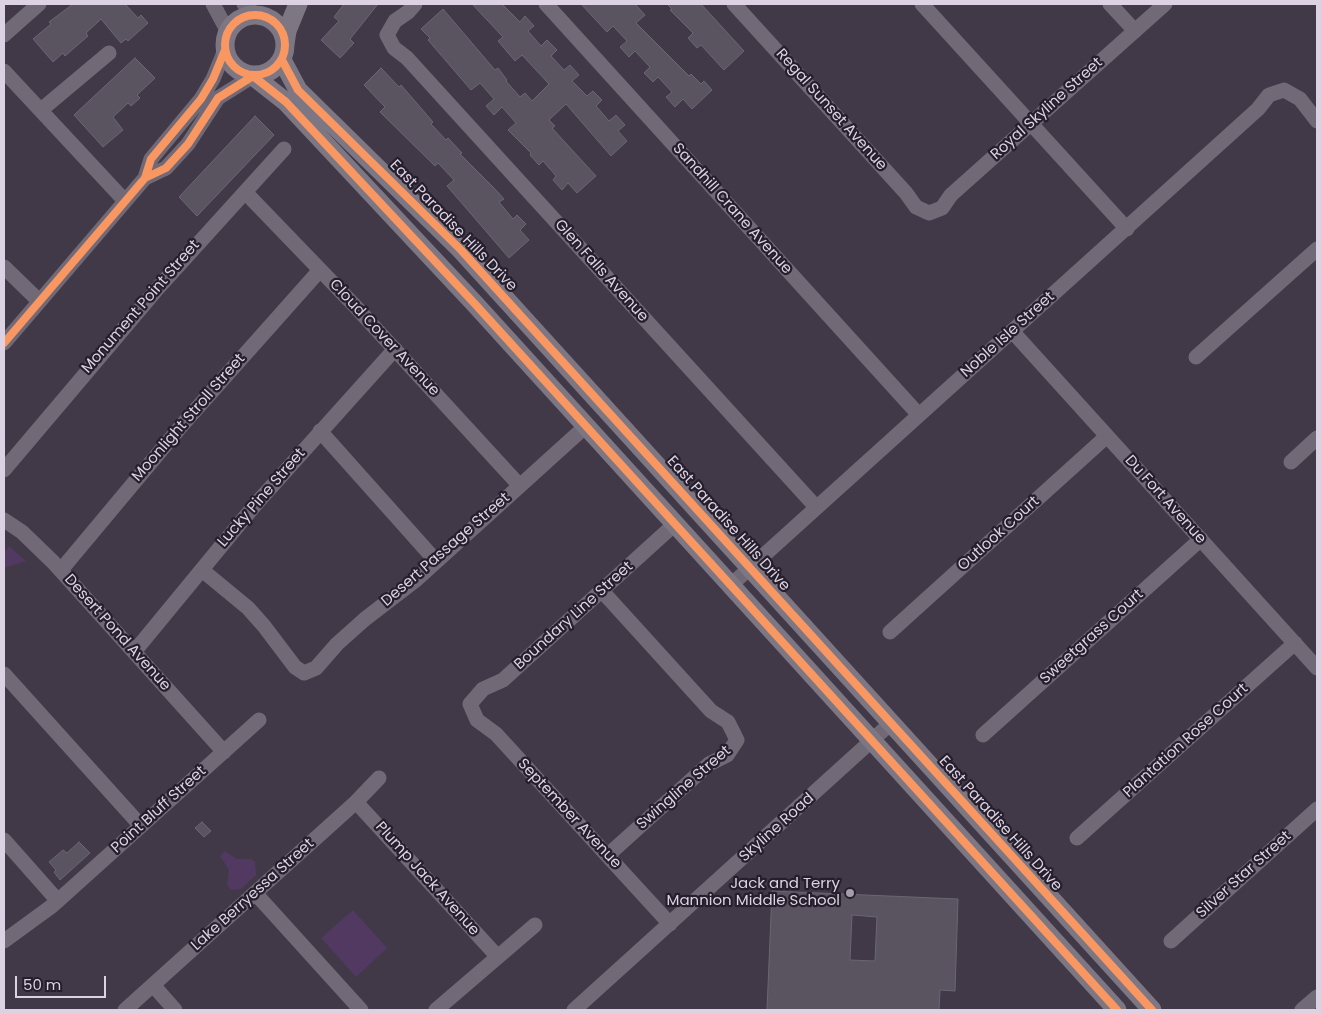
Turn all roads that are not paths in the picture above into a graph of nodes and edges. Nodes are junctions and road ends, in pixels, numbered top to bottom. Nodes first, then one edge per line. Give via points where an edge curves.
1 (39, 4) edge
2 (213, 4) edge
3 (274, 4) edge
4 (298, 4) edge
5 (415, 4) edge
6 (546, 4) edge
7 (734, 4) edge
8 (922, 4) edge
9 (1110, 4) edge
10 (1165, 4) edge
11 (250, 9) edge
12 (1135, 31) junction
13 (228, 32) junction
14 (4, 35) edge
15 (225, 50) junction
16 (283, 52) junction
17 (108, 53) dead end
18 (4, 72) edge
19 (253, 76) junction
20 (41, 110) junction
21 (1317, 121) edge
22 (1031, 123) junction
23 (284, 150) dead end
24 (145, 178) junction
25 (245, 192) junction
26 (125, 201) junction
27 (929, 213) joint
28 (1126, 228) junction
29 (1317, 249) edge
30 (4, 267) edge
31 (320, 270) junction
32 (39, 301) junction
33 (1012, 331) junction
34 (4, 343) edge
35 (394, 349) junction
36 (1196, 357) dead end
37 (919, 415) junction
38 (586, 426) junction
39 (320, 431) junction
40 (1107, 436) junction
41 (1317, 438) edge
42 (1291, 462) dead end
43 (4, 470) edge
44 (520, 486) junction
45 (816, 508) junction
46 (4, 520) edge
47 (676, 524) junction
48 (1201, 539) junction
49 (436, 561) junction
50 (749, 567) junction
51 (61, 570) junction
52 (202, 570) junction
53 (732, 584) junction
54 (602, 591) junction
55 (890, 632) dead end
56 (1295, 643) junction
57 (134, 652) junction
58 (1317, 668) edge
59 (4, 674) edge
60 (470, 704) joint
61 (259, 720) dead end
62 (890, 724) junction
63 (983, 735) dead end
64 (872, 741) junction
65 (224, 752) junction
66 (379, 778) dead end
67 (356, 802) junction
68 (1317, 810) edge
69 (141, 826) junction
70 (1077, 838) dead end
71 (4, 840) edge
72 (608, 855) junction
73 (255, 894) junction
74 (58, 901) junction
75 (670, 924) junction
76 (535, 925) dead end
77 (4, 941) edge
78 (1171, 941) dead end
79 (497, 956) junction
80 (153, 985) junction
81 (1317, 997) edge
82 (125, 1010) edge
83 (175, 1010) edge
84 (361, 1010) edge
85 (436, 1010) edge
86 (574, 1010) edge
87 (1117, 1010) edge
88 (1152, 1010) edge
89 (1302, 1010) edge

1 - 14 street
2 - 13 street
3 - 11 main road
4 - 16 main road
5 - 45 street, Glen Falls Avenue via 395,21 387,34 394,48 407,58
6 - 37 street, Sandhill Crane Avenue
7 - 27 street, Regal Sunset Avenue via 916,207
8 - 22 street
9 - 12 street
10 - 12 street, Royal Skyline Street
11 - 13 main road
11 - 16 main road via 279,27
12 - 22 street, Royal Skyline Street
13 - 15 main road
15 - 19 main road via 234,68
15 - 24 street via 201,99 151,158
16 - 19 main road via 270,72
16 - 50 main road, East Paradise Hills Drive via 298,90 461,250
17 - 20 street
18 - 20 street
19 - 24 street via 218,98 188,144 166,168
19 - 38 main road via 286,102
20 - 26 street
21 - 28 street, Noble Isle Street via 1300,98 1284,90 1269,95 1258,110
22 - 27 street, Royal Skyline Street via 951,195 942,208
22 - 28 street
23 - 25 street, Monument Point Street
24 - 26 street
25 - 31 street, Cloud Cover Avenue
25 - 43 street, Monument Point Street via 106,347
26 - 32 street
28 - 33 street, Noble Isle Street
29 - 36 street
30 - 32 street
31 - 35 street, Cloud Cover Avenue
31 - 51 street, Moonlight Stroll Street via 183,424
32 - 34 street
33 - 37 street, Noble Isle Street
33 - 40 street, Du Fort Avenue
35 - 39 street, Lucky Pine Street
35 - 44 street, Cloud Cover Avenue
37 - 45 street, Noble Isle Street
38 - 44 street, Desert Passage Street
38 - 47 main road
39 - 49 street
39 - 52 street, Lucky Pine Street
40 - 48 street, Du Fort Avenue
40 - 55 street, Outlook Court
41 - 42 street
44 - 49 street, Desert Passage Street
45 - 50 street, Noble Isle Street
46 - 51 street, Desert Pond Avenue via 32,540
47 - 53 main road
47 - 54 street, Boundary Line Street
48 - 56 street, Du Fort Avenue
48 - 63 street, Sweetgrass Court
49 - 52 street, Desert Passage Street via 365,619 316,668 304,673 295,667 248,608
50 - 53 street, Noble Isle Street
50 - 62 main road, East Paradise Hills Drive
51 - 57 street, Desert Pond Avenue
52 - 57 street, Lucky Pine Street
53 - 64 main road
54 - 60 street, Boundary Line Street via 502,680 483,689
54 - 72 street, Swingline Street via 711,711 728,722 737,740 728,754 708,764
56 - 58 street, Du Fort Avenue
56 - 70 street, Plantation Rose Court
57 - 65 street, Desert Pond Avenue
59 - 69 street
60 - 72 street, September Avenue via 477,720 496,734
61 - 65 street, Point Bluff Street
62 - 64 street, Skyline Road
62 - 88 main road, East Paradise Hills Drive
64 - 75 street, Skyline Road
64 - 87 main road
65 - 69 street, Point Bluff Street
66 - 67 street, Lake Berryessa Street
67 - 73 street, Lake Berryessa Street
67 - 79 street, Plump Jack Avenue
68 - 78 street, Silver Star Street
69 - 74 street, Point Bluff Street
71 - 74 street
72 - 75 street, September Avenue
73 - 80 street, Lake Berryessa Street
73 - 84 street
74 - 77 street, Point Bluff Street
75 - 86 street, Skyline Road
76 - 79 street
79 - 85 street
80 - 82 street, Lake Berryessa Street
80 - 83 street
81 - 89 street

